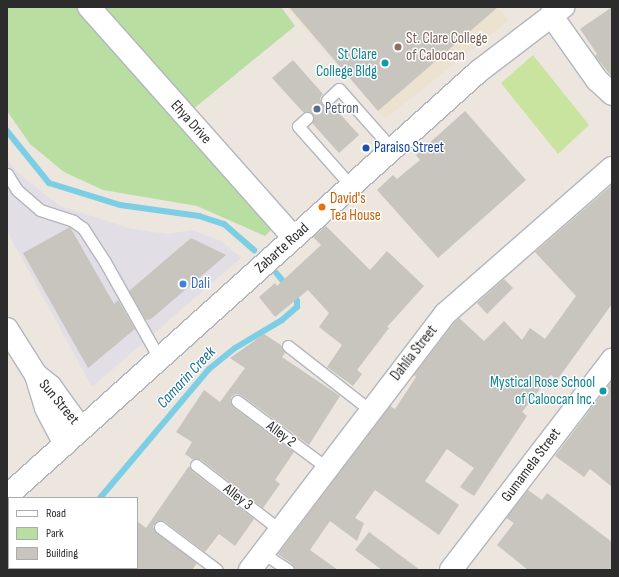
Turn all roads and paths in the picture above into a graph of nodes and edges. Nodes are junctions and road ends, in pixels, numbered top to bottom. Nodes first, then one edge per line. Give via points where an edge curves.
1 (89, 7) edge
2 (557, 11) edge
3 (605, 87) edge
4 (328, 100) dead end
5 (612, 107) edge
6 (308, 118) dead end
7 (392, 149) junction
8 (612, 168) edge
9 (7, 174) edge
10 (351, 186) junction
11 (294, 237) junction
12 (7, 329) edge
13 (288, 346) dead end
14 (159, 358) junction
15 (612, 360) edge
16 (36, 375) junction
17 (237, 401) dead end
18 (370, 410) junction
19 (81, 429) junction
20 (65, 444) junction
21 (196, 465) dead end
22 (326, 467) junction
23 (7, 496) edge
24 (160, 527) dead end
25 (280, 530) junction
26 (263, 553) junction
27 (216, 570) edge
28 (250, 570) edge
29 (288, 570) edge
30 (451, 570) edge

1 - 11 street, Ehya Drive
2 - 3 street
2 - 7 street, Zabarte Road via 479,71
3 - 5 street via 604,100
4 - 7 lane via 339,89
6 - 10 lane via 298,126
7 - 10 street, Zabarte Road
8 - 18 street, Dahlia Street via 445,314
9 - 14 lane via 17,190 40,210 73,221 83,228 106,262
10 - 11 street, Zabarte Road
11 - 14 street, Zabarte Road
12 - 16 street, Sun Street
13 - 18 lane
14 - 19 street, Zabarte Road
15 - 30 street, Gumamela Street
16 - 19 street, Sun Street via 50,386
16 - 20 street, Sun Street via 46,408
17 - 22 lane, Alley 2
18 - 22 street, Dahlia Street
19 - 20 street, Zabarte Road
20 - 23 street, Zabarte Road
21 - 25 lane, Alley 3
22 - 25 street, Dahlia Street
24 - 27 lane
25 - 26 street, Dahlia Street
26 - 28 street, Dahlia Street
26 - 29 lane

